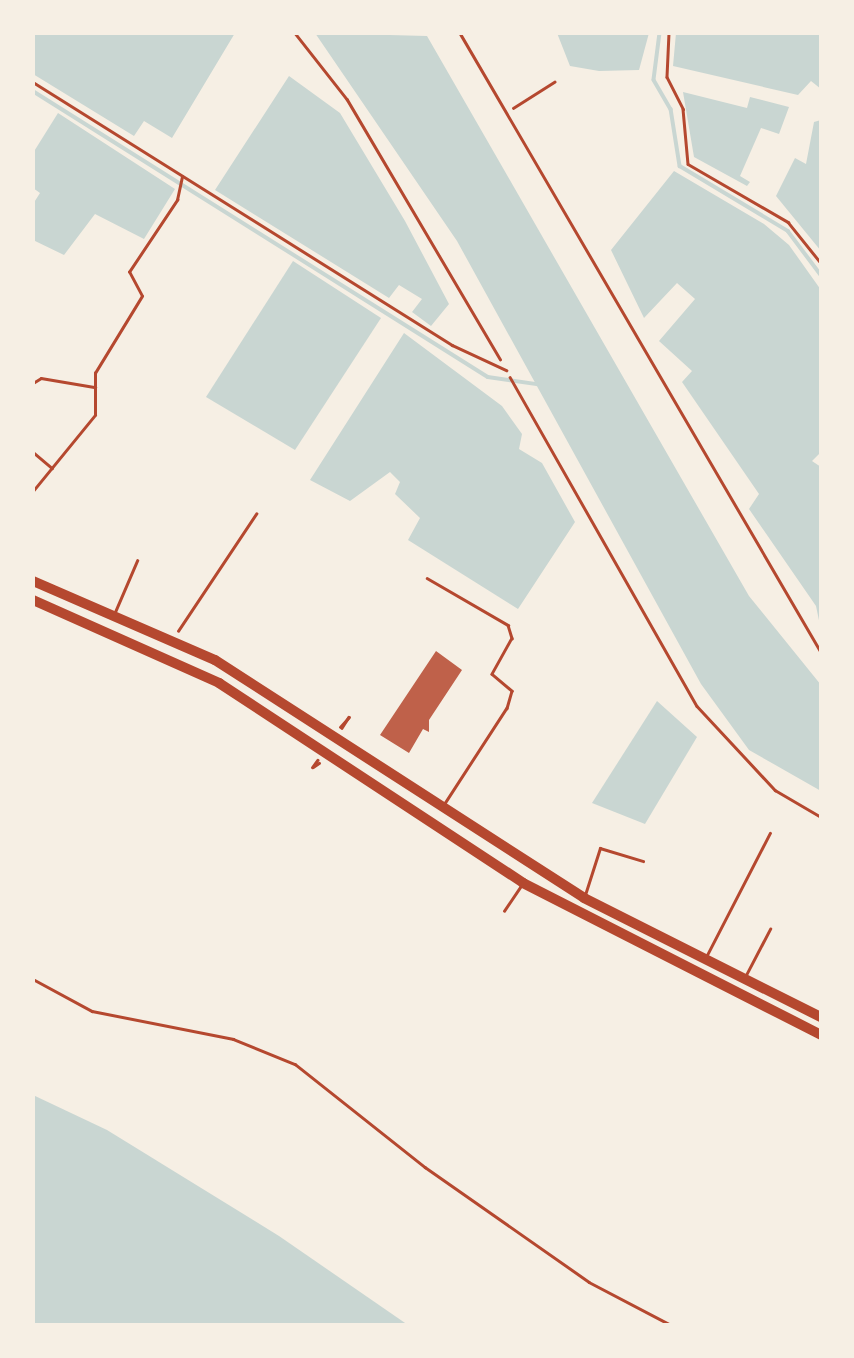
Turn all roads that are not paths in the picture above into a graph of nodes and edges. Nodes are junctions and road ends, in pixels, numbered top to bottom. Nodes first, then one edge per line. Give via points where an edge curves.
1 (460, 33) edge
2 (33, 82) edge
3 (182, 177) junction
4 (506, 370) road end
5 (33, 383) edge
6 (95, 387) junction
7 (33, 452) edge
8 (52, 468) junction
9 (33, 491) edge
10 (137, 561) dead end
11 (427, 578) dead end
12 (33, 581) edge
13 (33, 600) edge
14 (113, 616) junction
15 (821, 652) edge
16 (362, 755) junction
17 (352, 768) junction
18 (395, 778) junction
19 (386, 792) junction
20 (441, 810) junction
21 (433, 824) junction
22 (770, 833) dead end
23 (643, 861) dead end
24 (523, 883) junction
25 (584, 898) junction
26 (504, 911) dead end
27 (770, 929) dead end
28 (705, 959) junction
29 (698, 974) junction
30 (744, 978) junction
31 (821, 1017) edge
32 (821, 1035) edge

1 - 15 lane
2 - 3 lane
3 - 4 lane via 452,345
3 - 6 lane via 177,200 130,272 142,296 95,373
5 - 6 lane
6 - 8 lane via 94,415
7 - 8 lane
8 - 9 lane
10 - 14 lane
11 - 20 lane via 508,625 512,638 492,674 512,691 507,708
12 - 14 main road
13 - 17 main road via 219,682
14 - 16 main road via 172,640 279,697
16 - 17 main road
16 - 18 main road
17 - 19 main road
18 - 19 main road
18 - 20 main road
19 - 21 main road
20 - 21 lane
20 - 25 main road
21 - 24 main road
22 - 28 lane
23 - 25 lane via 600,848
24 - 26 lane
24 - 29 main road
25 - 28 main road
27 - 30 lane
28 - 29 lane
28 - 30 main road
29 - 32 main road
30 - 31 main road

